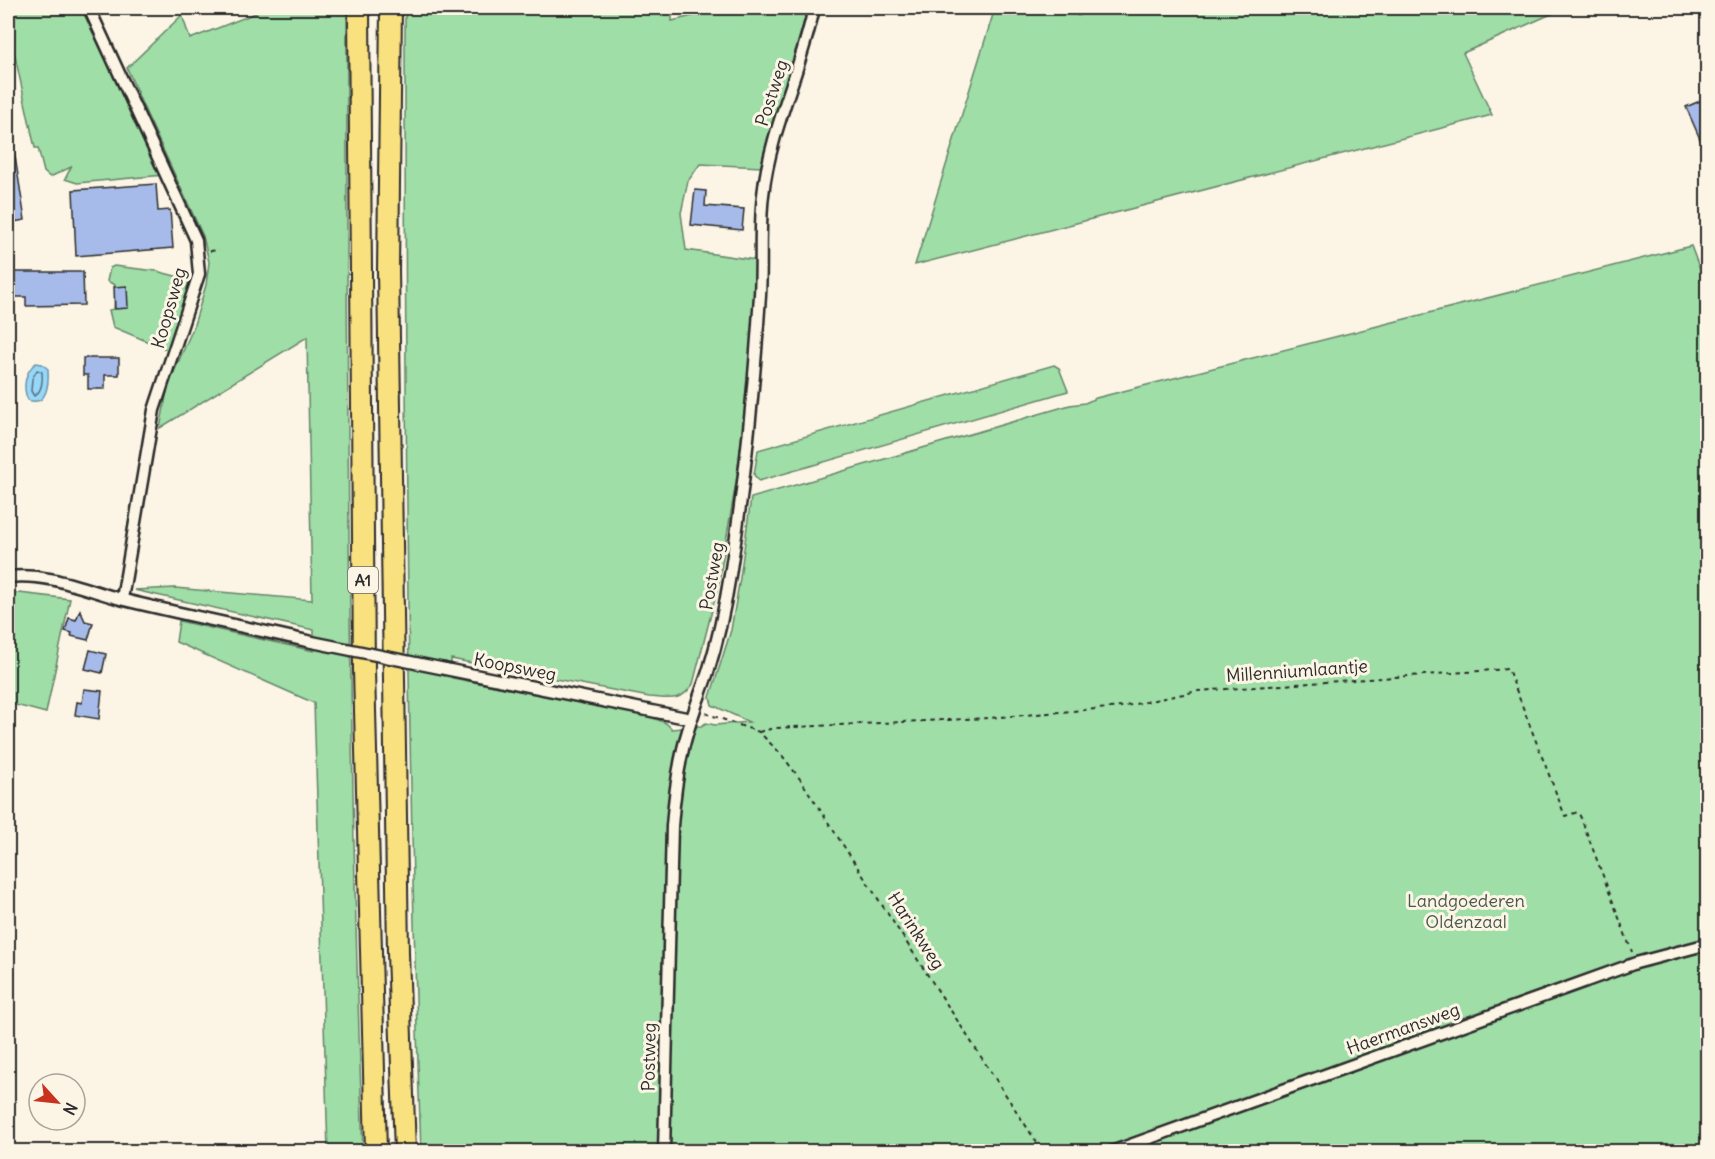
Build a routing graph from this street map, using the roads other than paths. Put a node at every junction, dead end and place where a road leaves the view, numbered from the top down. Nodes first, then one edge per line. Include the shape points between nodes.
1 (89, 8) edge
2 (359, 8) edge
3 (391, 8) edge
4 (814, 8) edge
5 (8, 577) edge
6 (122, 599) junction
7 (693, 715) junction
8 (1707, 944) edge
9 (376, 1152) edge
10 (405, 1152) edge
11 (664, 1152) edge
12 (1111, 1152) edge

1 - 6 street, Koopsweg via 196,240 198,254 199,274 154,410
2 - 9 highway, A1 via 363,670
3 - 10 highway, A1 via 388,270 398,952
4 - 7 street, Postweg via 768,166 763,197 756,366 742,492 720,629
5 - 6 street, Koopsweg via 59,581
6 - 7 street, Koopsweg, bridge via 312,642
7 - 11 street, Postweg via 678,777 672,826
8 - 12 street, Haermansweg via 1636,963

